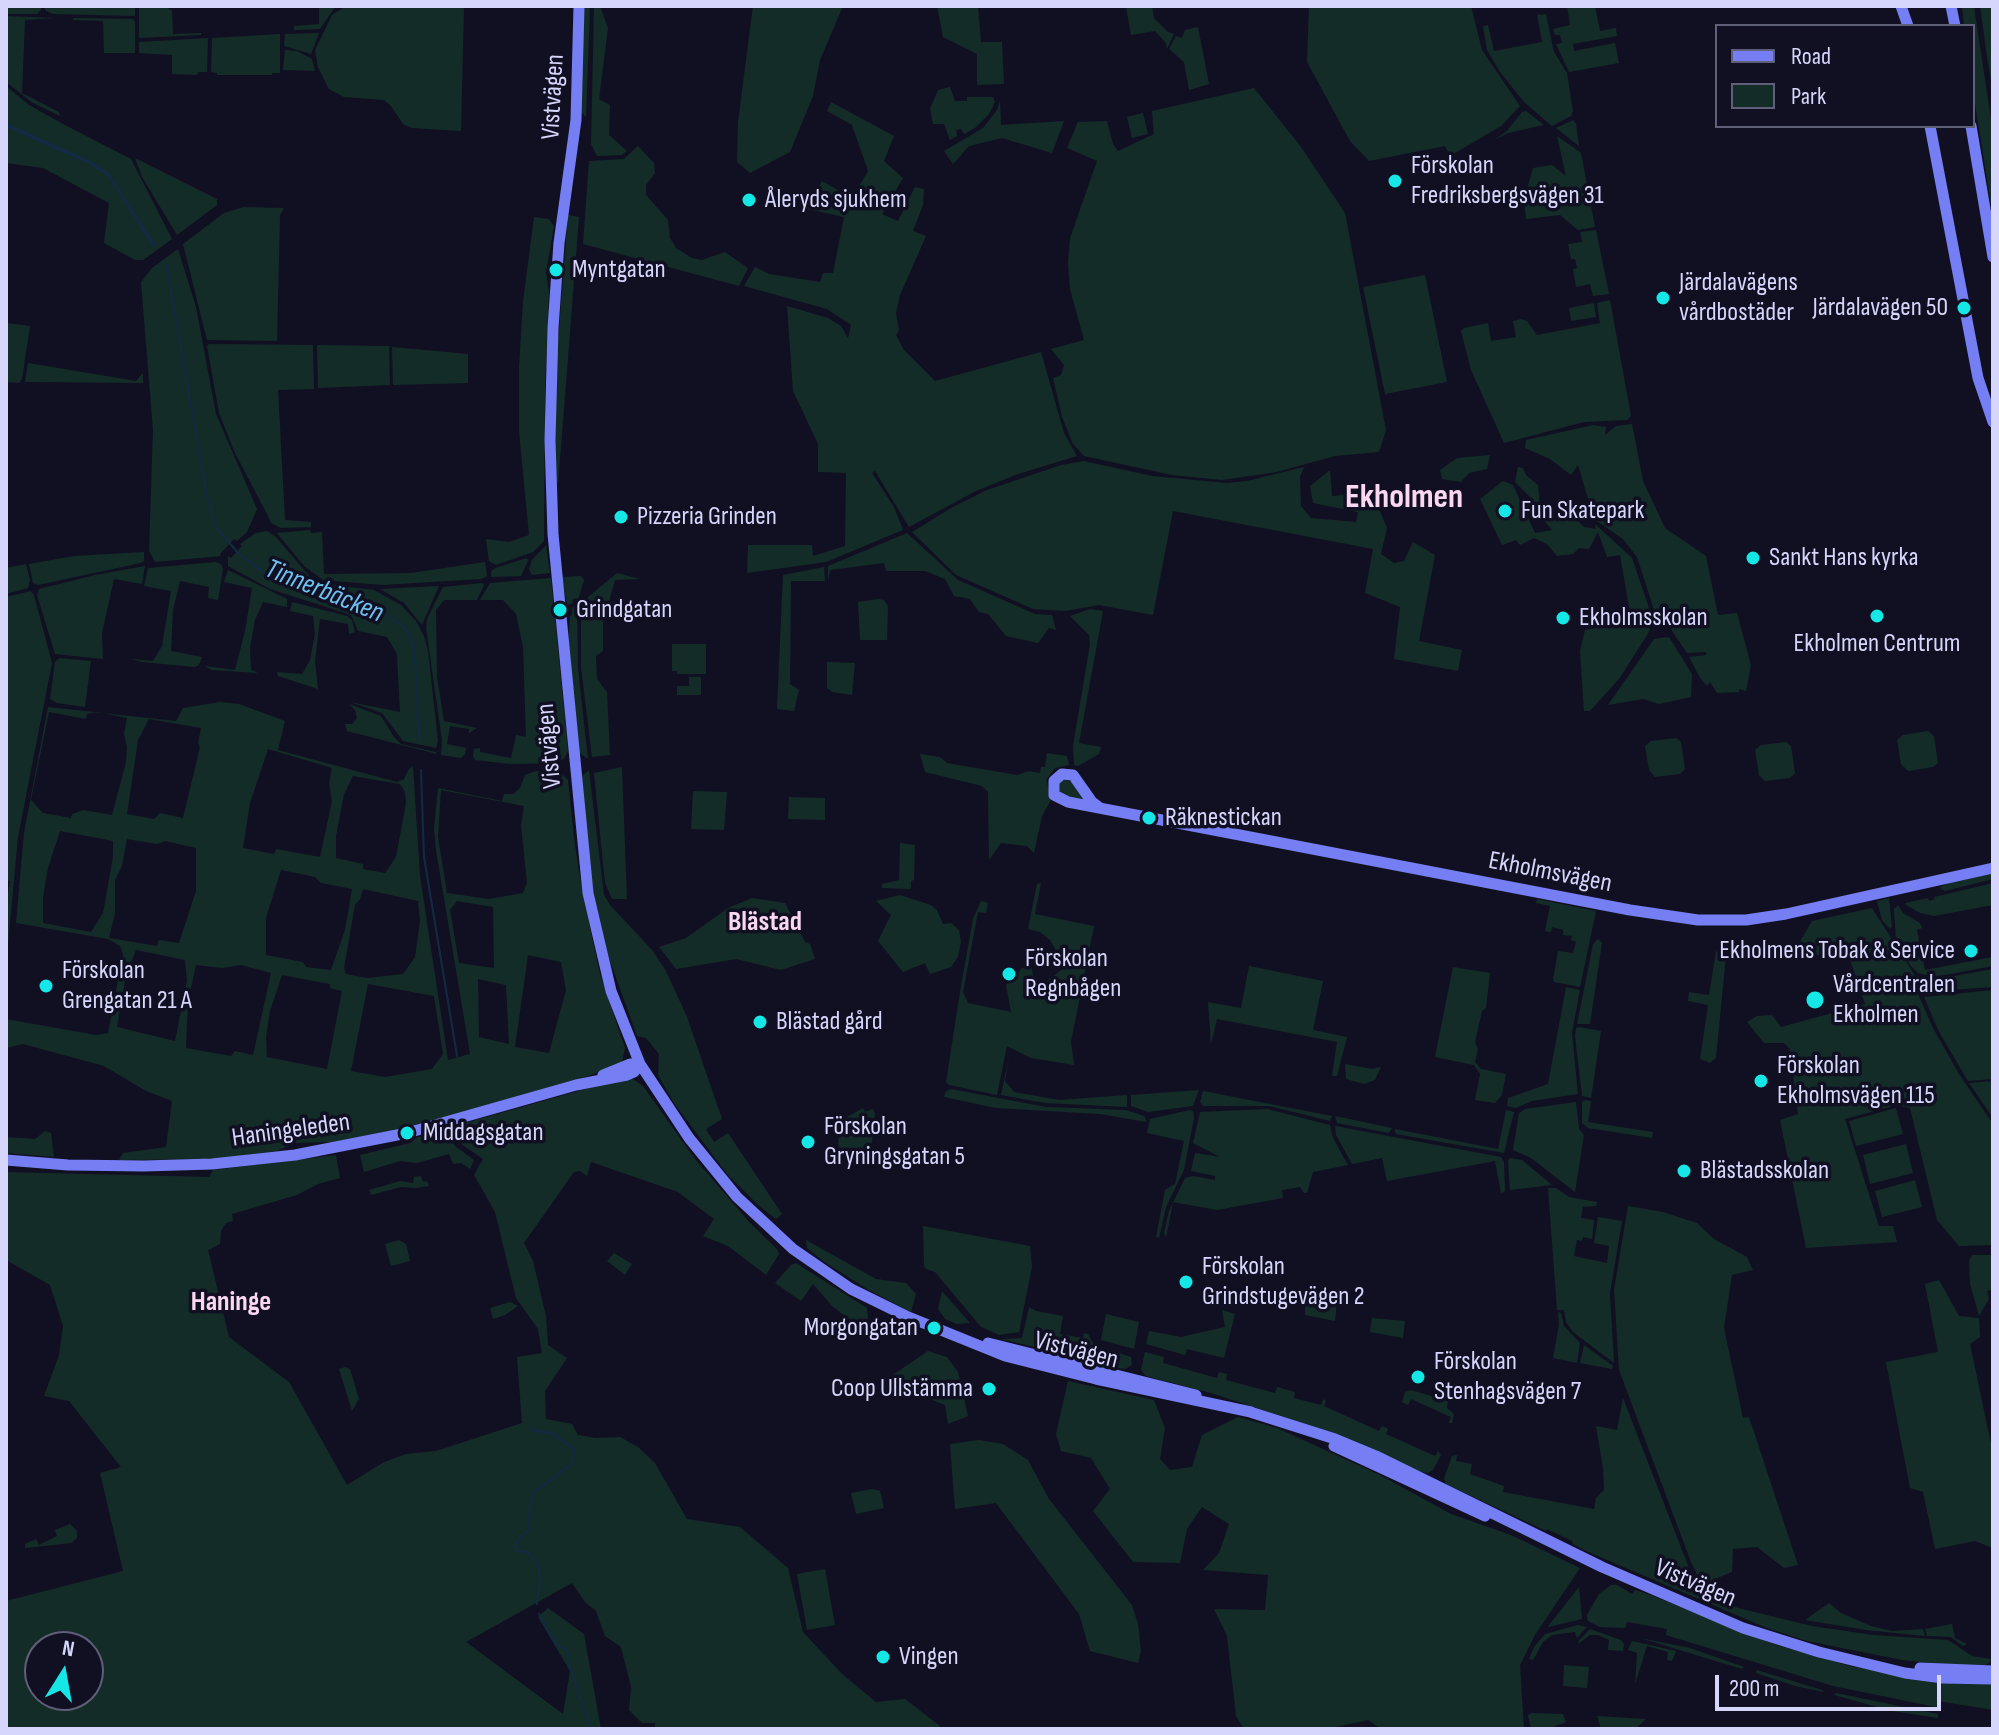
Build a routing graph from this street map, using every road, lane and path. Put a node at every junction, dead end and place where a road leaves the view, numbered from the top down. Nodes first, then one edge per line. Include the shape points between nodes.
1 (579, 6) edge
2 (1930, 128) edge
3 (1971, 128) edge
4 (1993, 257) edge
5 (1993, 422) edge
6 (1100, 808) dead end
7 (1993, 868) edge
8 (640, 1064) junction
9 (6, 1160) edge
10 (1844, 1658) junction
11 (1993, 1671) edge
12 (1993, 1679) edge

1 - 8 main road, Vistvägen via 576,120 553,328 550,440 557,586 588,893 611,991
2 - 5 main road via 1978,378
3 - 4 main road
6 - 7 main road, Ekholmsvägen via 1698,920 1786,914
8 - 9 main road, Haningeleden via 627,1075 407,1133 272,1158 144,1166
8 - 10 main road, Vistvägen via 709,1164 770,1229 842,1283 911,1318 941,1331 1134,1378 1299,1428 1429,1492 1743,1628
10 - 11 main road, Vistvägen
10 - 12 main road, Vistvägen via 1922,1675

